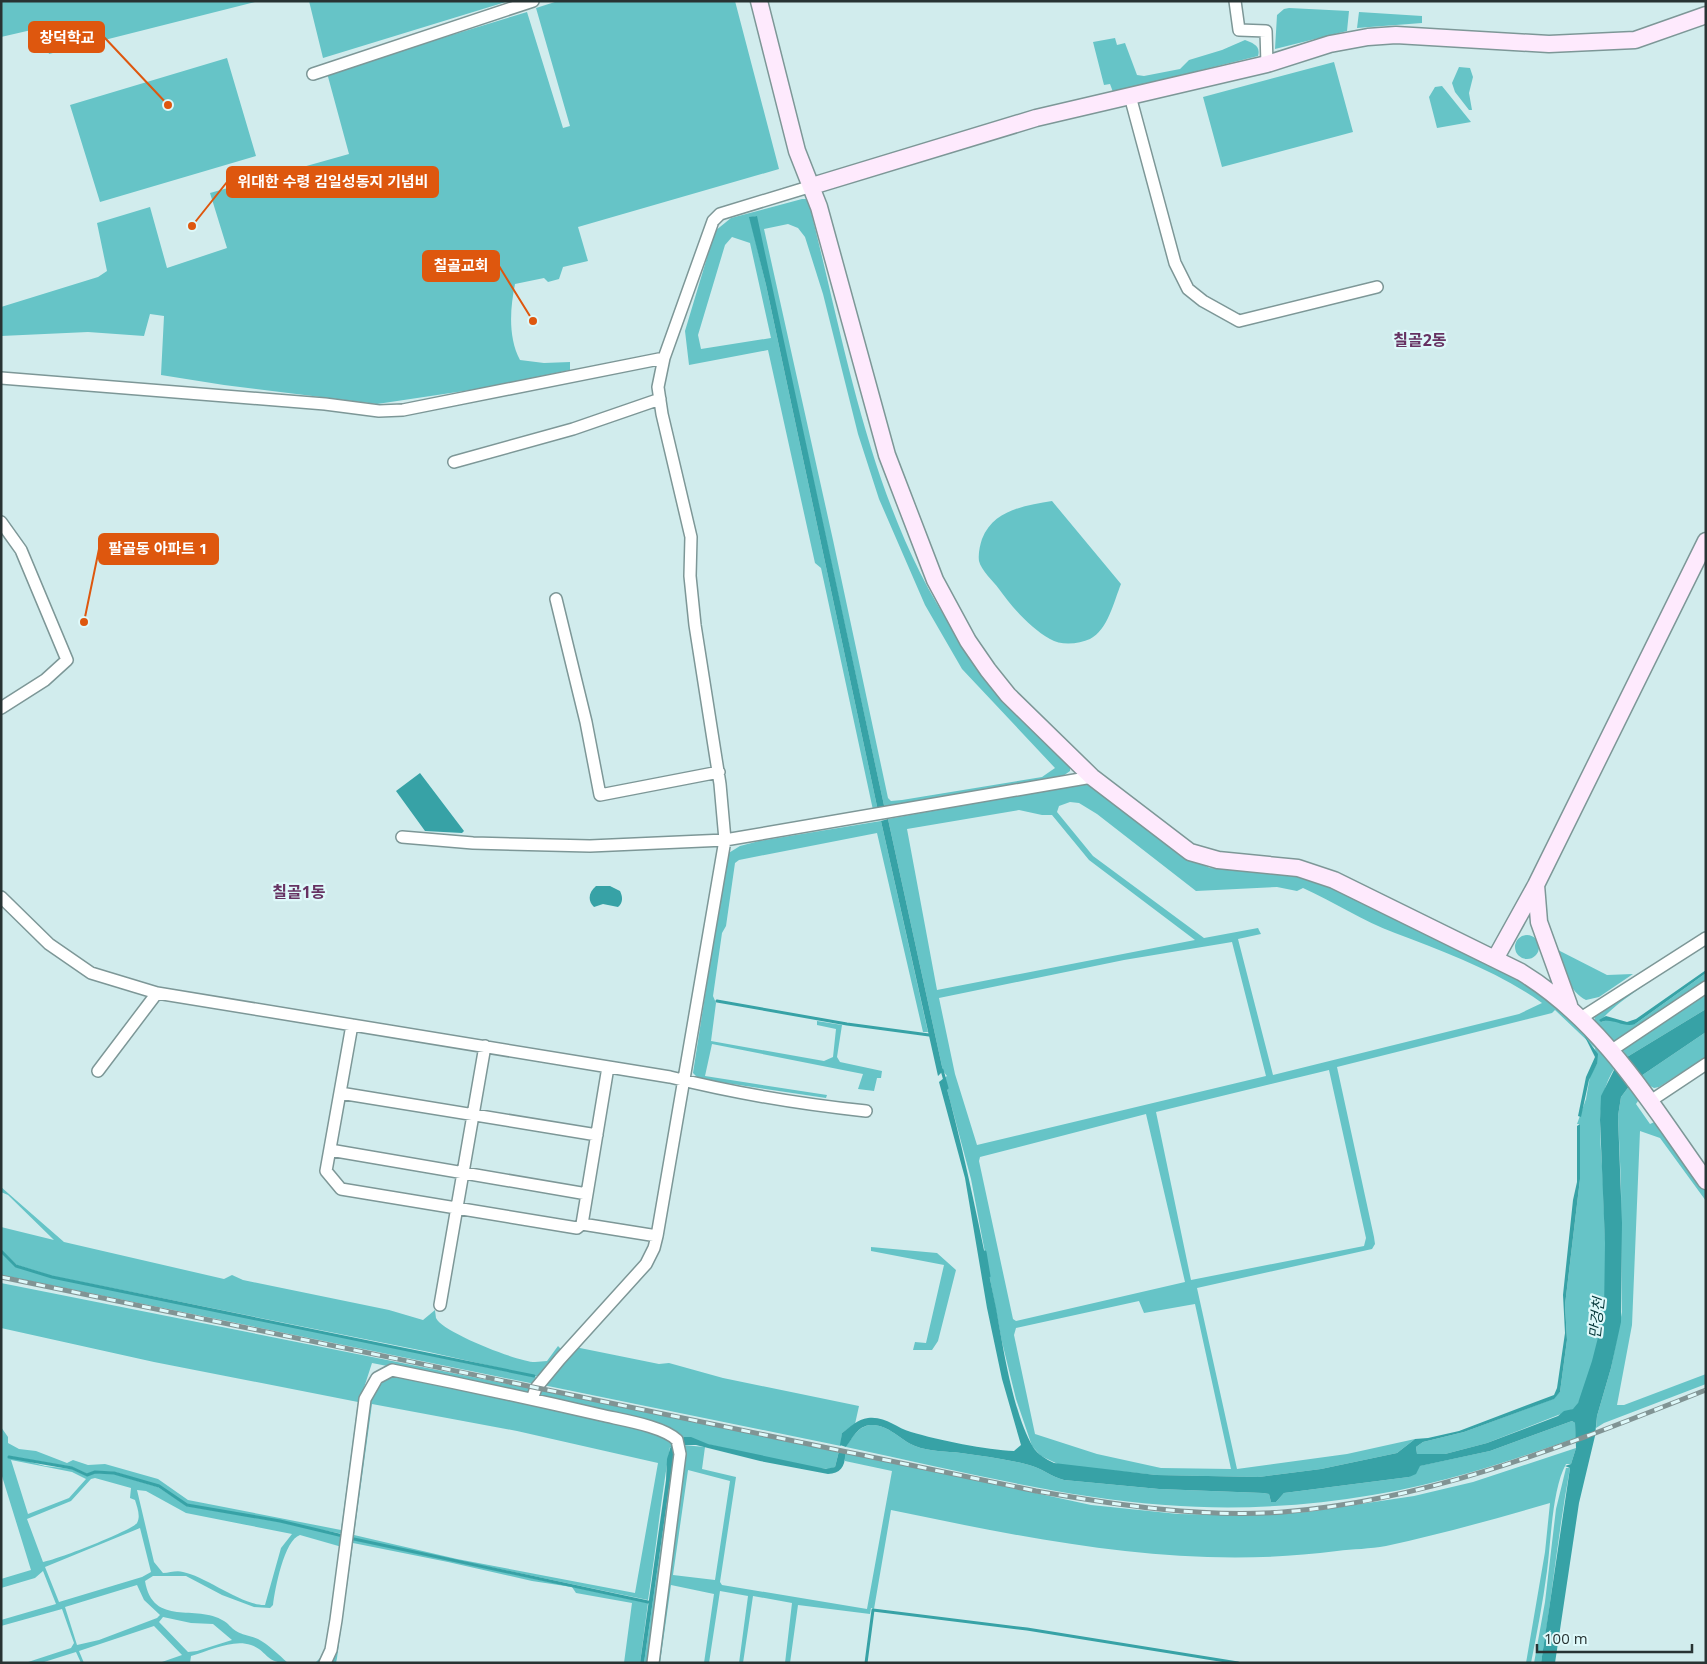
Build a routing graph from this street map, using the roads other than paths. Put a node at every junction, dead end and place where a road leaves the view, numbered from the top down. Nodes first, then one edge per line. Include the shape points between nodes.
1 (533, 1) edge
2 (760, 1) edge
3 (1235, 1) edge
4 (1706, 15) edge
5 (1266, 64) junction
6 (314, 74) dead end
7 (1130, 96) junction
8 (812, 186) junction
9 (1377, 287) dead end
10 (664, 358) junction
11 (1, 378) edge
12 (660, 399) junction
13 (454, 462) dead end
14 (1, 522) edge
15 (1706, 541) edge
16 (556, 599) dead end
17 (1, 708) edge
18 (718, 772) junction
19 (1092, 777) junction
20 (402, 837) dead end
21 (725, 840) junction
22 (1536, 886) junction
23 (1, 898) edge
24 (1706, 938) edge
25 (1495, 959) junction
26 (1706, 986) edge
27 (158, 993) junction
28 (1575, 1012) junction
29 (352, 1025) junction
30 (485, 1046) junction
31 (1613, 1052) junction
32 (1706, 1064) edge
33 (608, 1067) junction
34 (98, 1071) dead end
35 (684, 1080) junction
36 (340, 1093) junction
37 (1646, 1098) junction
38 (866, 1111) dead end
39 (473, 1114) junction
40 (597, 1135) junction
41 (330, 1150) junction
42 (463, 1172) junction
43 (1704, 1175) edge
44 (587, 1194) junction
45 (457, 1206) junction
46 (582, 1224) junction
47 (658, 1236) junction
48 (440, 1305) dead end
49 (532, 1399) junction
50 (325, 1663) edge
51 (653, 1663) edge

1 - 6 street
2 - 8 street via 797,151
3 - 5 street via 1239,30 1266,31
4 - 5 street via 1635,40 1549,44 1396,35 1330,44
5 - 7 street
7 - 8 street via 1036,118
7 - 9 street via 1175,263 1188,289 1203,301 1239,321
8 - 10 street via 720,214 713,221
8 - 19 street via 887,454 936,580 968,641 1008,695
10 - 11 street via 403,410 379,411
10 - 12 street via 658,387
12 - 13 street via 573,429
12 - 18 street via 691,537 690,576 695,625
14 - 17 street via 21,550 67,660 44,680
15 - 22 street
16 - 18 street via 600,795
18 - 21 street
19 - 21 street
19 - 25 street via 1190,852 1218,860 1298,868 1334,880
20 - 21 street via 473,843 590,846
21 - 35 street
22 - 25 street
22 - 28 street via 1539,922
23 - 27 street via 49,944 91,973
24 - 28 street
25 - 28 street via 1547,988
26 - 31 street
27 - 29 street
27 - 34 street
28 - 31 street
29 - 30 street
29 - 36 street
30 - 33 street
30 - 39 street
31 - 37 street
32 - 37 street
33 - 35 street
33 - 40 street
35 - 38 street via 805,1104
35 - 47 street
36 - 39 street
36 - 41 street
37 - 43 street
39 - 40 street
39 - 42 street
40 - 44 street
41 - 42 street
41 - 45 street via 326,1171 341,1189
42 - 44 street
42 - 45 street
44 - 46 street
45 - 46 street via 578,1228
45 - 48 street
46 - 47 street
47 - 49 street via 646,1264 560,1359 536,1388
49 - 50 street via 392,1370 377,1378 365,1399 336,1620 331,1650
49 - 51 street via 663,1431 677,1440 680,1454

